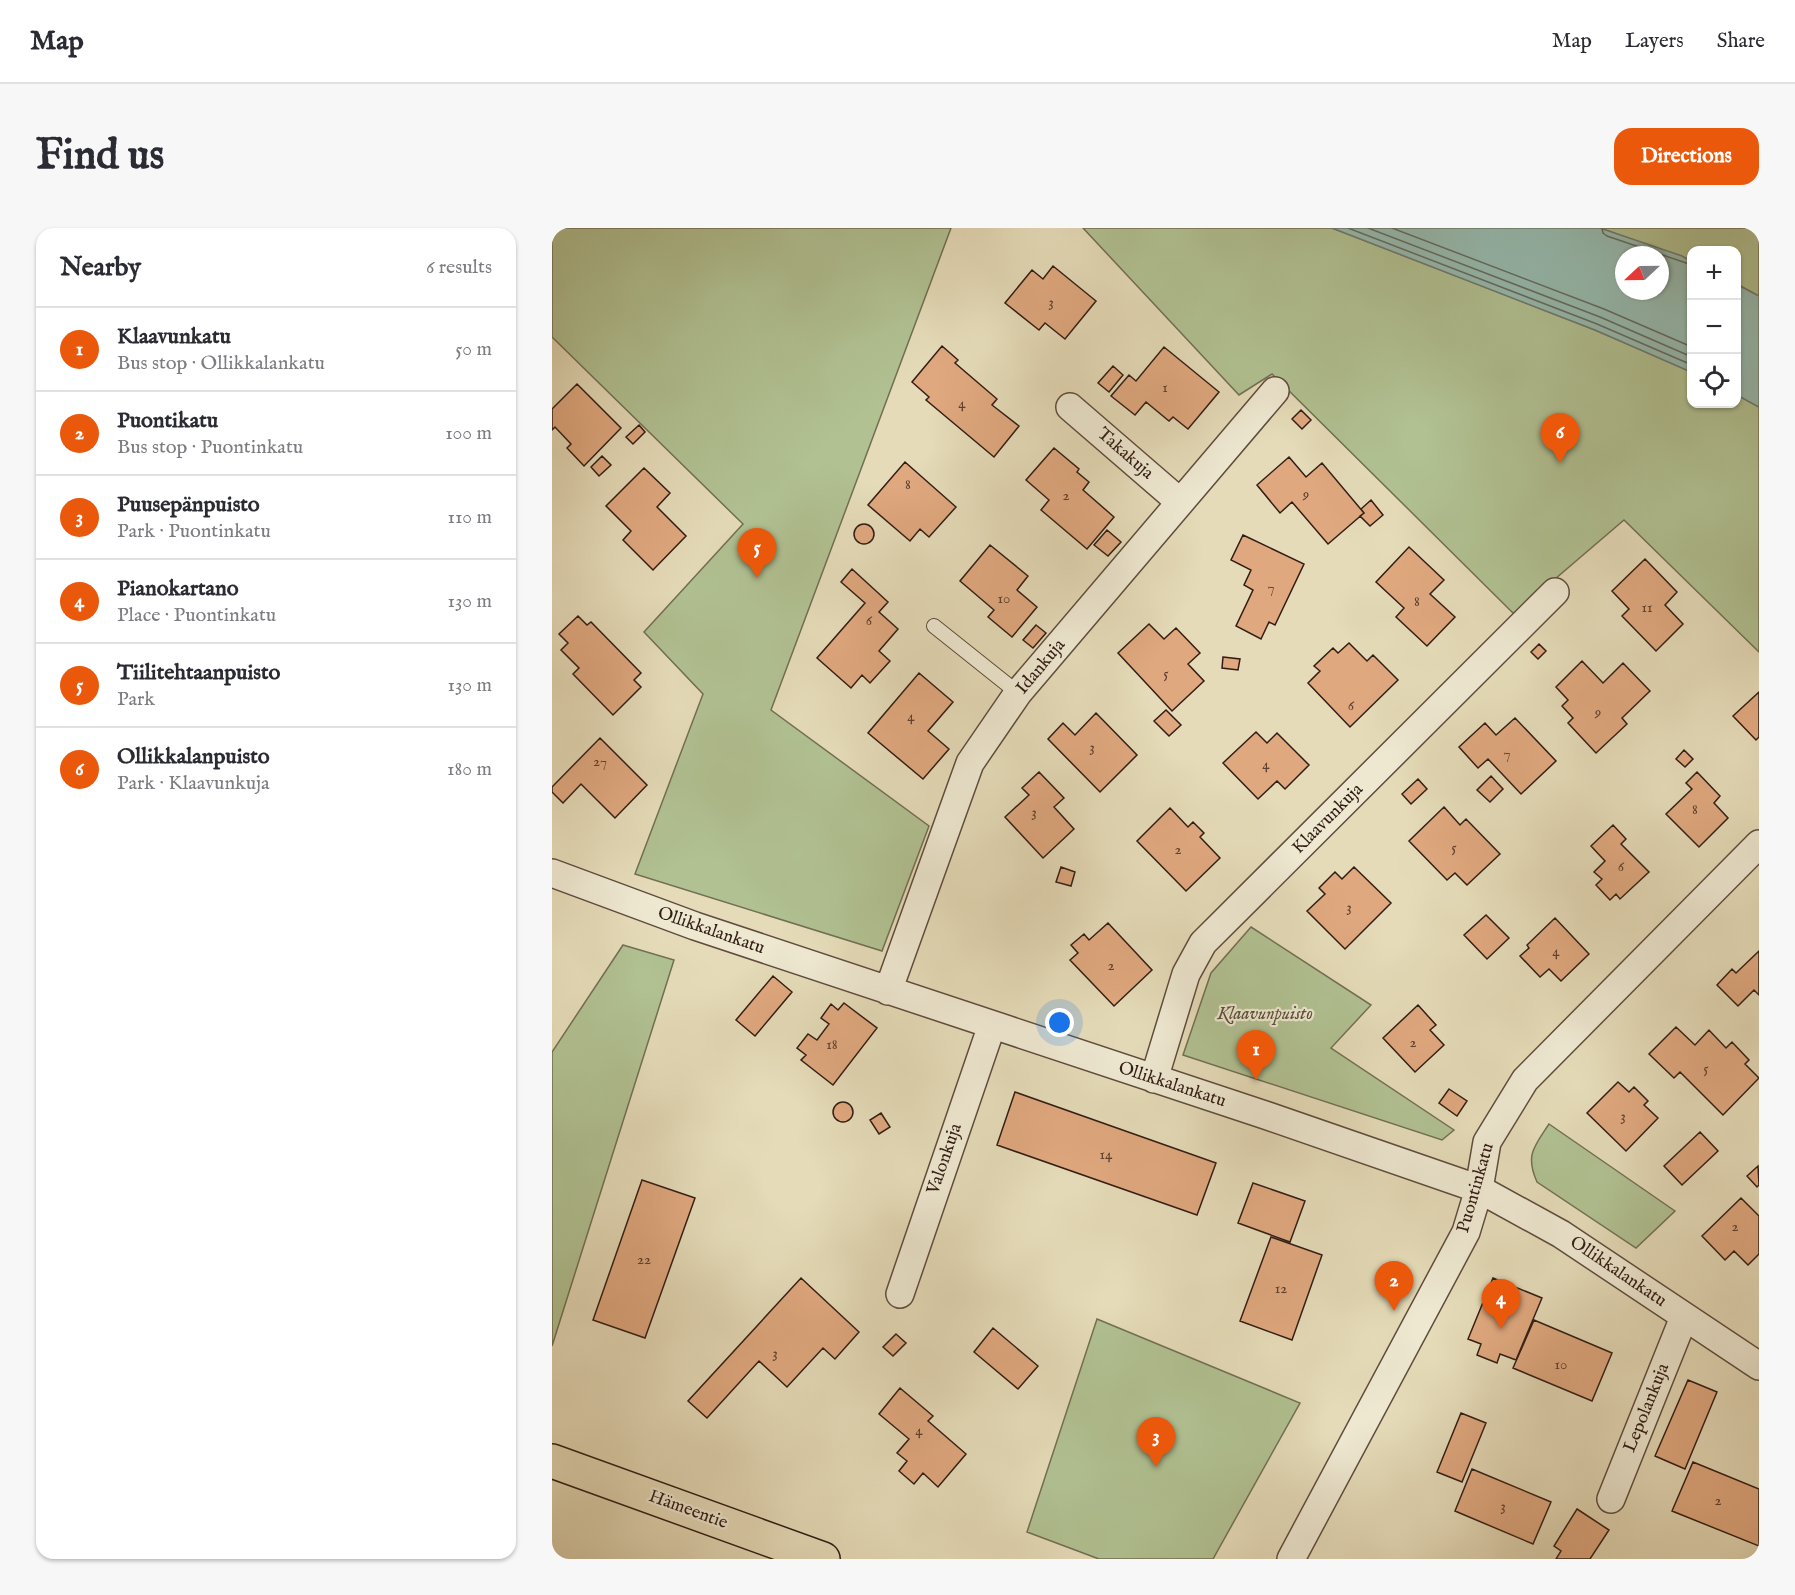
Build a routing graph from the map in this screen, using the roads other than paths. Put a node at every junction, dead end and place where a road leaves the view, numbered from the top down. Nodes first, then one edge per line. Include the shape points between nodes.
1 (1275, 391) dead end
2 (1070, 407) dead end
3 (1180, 502) junction
4 (1555, 592) dead end
5 (934, 626) dead end
6 (1018, 693) junction
7 (1759, 844) edge
8 (552, 873) edge
9 (888, 991) junction
10 (992, 1025) junction
11 (1154, 1079) junction
12 (1479, 1189) junction
13 (900, 1294) dead end
14 (1684, 1317) junction
15 (1759, 1366) edge
16 (552, 1461) edge
17 (1611, 1499) dead end
18 (823, 1559) edge
19 (1292, 1559) edge

1 - 3 street, Idankuja
2 - 3 street, Takakuja
3 - 6 street, Idankuja
4 - 11 street, Klaavunkuja via 1203,943 1186,974
5 - 6 lane
6 - 9 street, Idankuja via 970,763
7 - 12 street, Puontinkatu via 1525,1080 1487,1142
8 - 9 street, Ollikkalankatu via 651,911
9 - 10 street, Ollikkalankatu
10 - 11 street, Ollikkalankatu
10 - 13 street, Valonkuja
11 - 12 street, Ollikkalankatu
12 - 14 street, Ollikkalankatu via 1561,1234
12 - 19 street, Puontinkatu via 1463,1237
14 - 15 street, Ollikkalankatu
14 - 17 street, Lepolankuja
16 - 18 main road, Hämeentie

